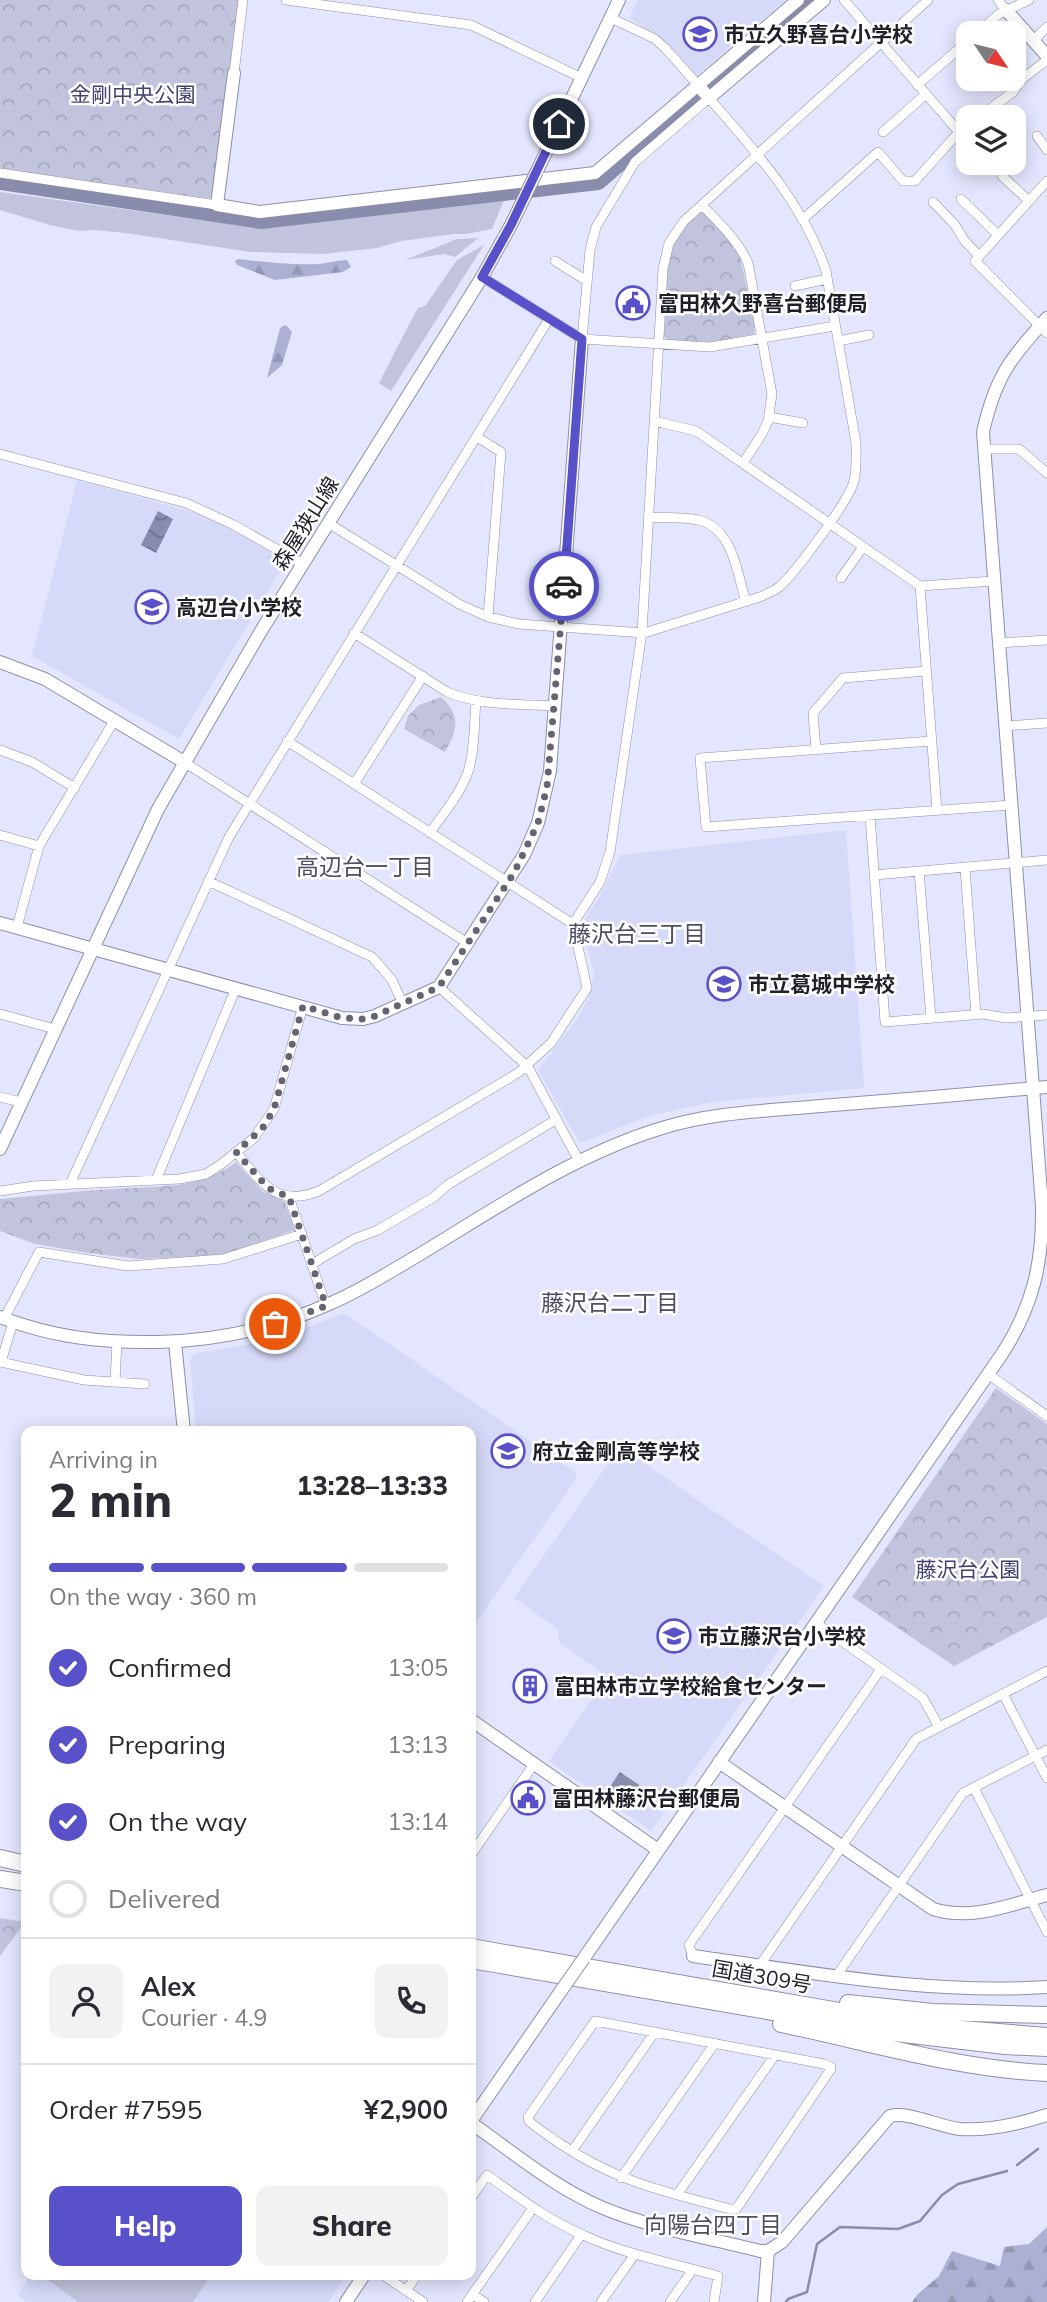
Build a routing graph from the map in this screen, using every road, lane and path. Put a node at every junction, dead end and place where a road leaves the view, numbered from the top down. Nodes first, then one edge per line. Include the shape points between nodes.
1 (243, 0) edge
2 (286, 0) edge
3 (619, 0) edge
4 (798, 0) edge
5 (824, 0) edge
6 (844, 0) edge
7 (928, 0) edge
8 (1029, 0) edge
9 (1002, 5) edge
10 (611, 18) junction
11 (988, 21) edge
12 (1047, 27) edge
13 (1033, 41) junction
14 (881, 43) junction
15 (956, 51) edge
16 (1047, 58) edge
17 (234, 74) joint
18 (582, 78) junction
19 (917, 85) junction
20 (704, 92) junction
21 (925, 95) junction
22 (995, 105) edge
23 (956, 130) edge
24 (883, 132) dead end
25 (956, 134) edge
26 (1037, 136) dead end
27 (1047, 150) edge
28 (758, 154) junction
29 (0, 173) edge
30 (1002, 176) dead end
31 (1047, 181) edge
32 (961, 200) dead end
33 (1029, 201) junction
34 (933, 202) dead end
35 (217, 205) junction
36 (702, 205) junction
37 (802, 220) junction
38 (998, 235) junction
39 (979, 256) junction
40 (555, 261) dead end
41 (482, 277) junction
42 (827, 279) junction
43 (587, 281) junction
44 (795, 286) dead end
45 (549, 319) junction
46 (835, 326) junction
47 (1044, 326) edge
48 (869, 335) dead end
49 (582, 339) junction
50 (762, 339) junction
51 (838, 341) junction
52 (659, 345) junction
53 (769, 417) junction
54 (654, 421) junction
55 (803, 424) dead end
56 (477, 436) junction
57 (984, 449) junction
58 (0, 454) edge
59 (743, 463) junction
60 (1047, 473) edge
61 (649, 517) junction
62 (328, 523) junction
63 (829, 523) junction
64 (863, 547) junction
65 (303, 564) junction
66 (396, 565) junction
67 (841, 578) dead end
68 (994, 581) junction
69 (920, 586) junction
70 (746, 602) junction
71 (488, 617) junction
72 (561, 627) junction
73 (354, 633) junction
74 (641, 633) junction
75 (1047, 640) edge
76 (999, 643) junction
77 (0, 662) edge
78 (926, 671) junction
79 (423, 676) junction
80 (476, 701) junction
81 (555, 706) junction
82 (114, 721) junction
83 (1047, 723) edge
84 (1005, 726) junction
85 (287, 741) junction
86 (932, 741) junction
87 (0, 750) edge
88 (816, 750) junction
89 (184, 762) junction
90 (354, 784) junction
91 (75, 788) junction
92 (249, 803) junction
93 (1011, 805) junction
94 (937, 810) junction
95 (870, 816) junction
96 (430, 833) junction
97 (0, 835) edge
98 (39, 846) junction
99 (1047, 860) edge
100 (1015, 864) junction
101 (965, 868) junction
102 (919, 871) junction
103 (874, 875) junction
104 (208, 881) junction
105 (508, 883) junction
106 (0, 923) edge
107 (573, 924) junction
108 (17, 928) junction
109 (469, 944) junction
110 (92, 948) junction
111 (167, 969) junction
112 (439, 987) junction
113 (236, 988) junction
114 (403, 1004) junction
115 (303, 1006) junction
116 (0, 1014) edge
117 (976, 1015) junction
118 (1047, 1015) edge
119 (1027, 1017) junction
120 (931, 1018) junction
121 (55, 1029) junction
122 (527, 1066) junction
123 (1047, 1087) edge
124 (1032, 1089) junction
125 (0, 1097) edge
126 (22, 1102) junction
127 (556, 1119) junction
128 (0, 1149) edge
129 (236, 1152) junction
130 (579, 1161) junction
131 (156, 1180) junction
132 (70, 1184) junction
133 (0, 1191) edge
134 (289, 1197) junction
135 (1045, 1224) edge
136 (302, 1234) junction
137 (312, 1264) junction
138 (326, 1306) junction
139 (5, 1319) edge
140 (117, 1342) junction
141 (176, 1342) junction
142 (1, 1362) edge
143 (988, 1374) junction
144 (115, 1382) junction
145 (145, 1384) dead end
146 (1047, 1416) edge
147 (183, 1426) edge
148 (816, 1623) junction
149 (881, 1669) junction
150 (1047, 1671) edge
151 (1003, 1694) junction
152 (476, 1723) edge
153 (939, 1727) junction
154 (1047, 1750) edge
155 (1035, 1756) junction
156 (719, 1762) junction
157 (534, 1764) junction
158 (1047, 1778) edge
159 (974, 1788) junction
160 (785, 1808) junction
161 (842, 1847) junction
162 (476, 1848) edge
163 (659, 1850) junction
164 (0, 1857) edge
165 (21, 1863) edge
166 (0, 1866) edge
167 (21, 1870) edge
168 (0, 1879) edge
169 (21, 1883) edge
170 (898, 1886) junction
171 (0, 1889) edge
172 (21, 1891) edge
173 (1047, 1895) edge
174 (1032, 1899) junction
175 (1047, 1931) edge
176 (476, 1948) edge
177 (693, 1956) joint
178 (476, 1961) edge
179 (760, 1965) junction
180 (837, 1975) junction
181 (1047, 1987) edge
182 (727, 1992) junction
183 (709, 2001) junction
184 (1047, 2015) edge
185 (655, 2032) junction
186 (1047, 2036) edge
187 (715, 2043) junction
188 (1047, 2048) edge
189 (775, 2055) junction
190 (1047, 2073) edge
191 (476, 2115) edge
192 (1047, 2115) edge
193 (476, 2125) edge
194 (572, 2151) junction
195 (621, 2178) junction
196 (476, 2191) edge
197 (677, 2195) junction
198 (533, 2207) junction
199 (581, 2235) junction
200 (768, 2251) junction
201 (635, 2254) junction
202 (693, 2269) junction
203 (360, 2280) edge
204 (390, 2280) edge
205 (414, 2280) edge
206 (406, 2291) junction
207 (469, 2298) edge
208 (345, 2302) edge
209 (423, 2302) edge
210 (484, 2302) edge
211 (535, 2302) edge
212 (601, 2302) edge
213 (670, 2302) edge
214 (714, 2302) edge
215 (764, 2302) edge

1 - 17 street
2 - 18 street via 471,25
3 - 10 street, 森屋狭山線
4 - 20 street
5 - 20 street
6 - 14 street
7 - 14 street
8 - 9 street
9 - 11 street
9 - 13 street
10 - 18 street, 森屋狭山線
10 - 20 street via 655,39
12 - 13 street
13 - 16 street
14 - 19 street
14 - 28 street
15 - 19 street
16 - 22 street
17 - 35 street
18 - 41 street, 森屋狭山線, bridge
19 - 21 street
20 - 28 street
20 - 35 street via 595,173 260,212
20 - 43 street via 635,162 596,227
21 - 23 street
21 - 24 street
25 - 37 street via 915,181 904,181 878,152
26 - 27 street
28 - 36 street
28 - 37 street
29 - 35 street
30 - 33 street
31 - 33 street
32 - 38 street
33 - 38 street
34 - 39 street
36 - 50 street via 743,253
36 - 52 street via 669,243
37 - 42 street via 820,253
38 - 39 street
39 - 47 street via 975,261
40 - 43 street
41 - 45 street
41 - 62 street, 森屋狭山線
42 - 44 street
42 - 46 street
43 - 49 street
45 - 49 street
45 - 56 street
46 - 50 street
46 - 51 street
47 - 57 street via 1016,352 997,383
48 - 51 street
49 - 52 street
49 - 72 street
50 - 52 street via 710,347
50 - 53 street via 772,394
51 - 63 street via 857,463 854,483
52 - 54 street
53 - 55 street
53 - 59 street
54 - 59 street via 696,431
54 - 61 street
56 - 66 street
56 - 71 street via 501,452
57 - 60 street via 1019,449
57 - 68 street
58 - 65 street via 186,503
59 - 63 street
61 - 70 street via 698,520 721,533
61 - 74 street
62 - 65 street, 森屋狭山線
62 - 66 street
63 - 64 street
63 - 70 street via 793,573 776,589
64 - 67 street
64 - 69 street
65 - 89 street, 森屋狭山線
66 - 71 street
66 - 73 street
68 - 69 street
68 - 76 street
69 - 78 street
70 - 74 street
71 - 72 street
72 - 74 street
72 - 81 street
73 - 79 street
73 - 85 street
74 - 107 street via 610,852 600,883
75 - 76 street
76 - 84 street
77 - 82 street via 46,679
78 - 86 street
78 - 88 street via 843,678 813,713
79 - 80 street via 447,692
79 - 90 street
80 - 81 street
80 - 96 street via 468,770
81 - 105 street via 544,805
82 - 89 street
82 - 91 street
83 - 84 street
84 - 93 street
85 - 90 street
85 - 92 street
86 - 88 street
86 - 94 street
87 - 91 street via 32,762
88 - 95 street via 700,758 706,827
89 - 92 street
89 - 110 street, 森屋狭山線 via 147,828
90 - 96 street
91 - 98 street
92 - 104 street
92 - 109 street
93 - 94 street
93 - 100 street
94 - 95 street
95 - 103 street
96 - 105 street
97 - 98 street
98 - 108 street
99 - 100 street
100 - 101 street
100 - 119 street
101 - 102 street
101 - 117 street
102 - 103 street
102 - 120 street
103 - 120 street via 885,1022
104 - 111 street
104 - 114 street via 372,957 392,980
105 - 107 street
105 - 109 street
106 - 108 street
107 - 122 street via 587,988 551,1043
108 - 110 street
109 - 112 street
110 - 111 street
110 - 121 street, 森屋狭山線
111 - 113 street
111 - 132 street
112 - 114 street
112 - 122 street
113 - 115 street
113 - 131 street
114 - 115 street via 363,1019
115 - 129 street via 274,1109 262,1129
116 - 121 street
117 - 119 street
117 - 120 street
118 - 119 street
119 - 124 street
121 - 126 street, 森屋狭山線
122 - 127 street
122 - 134 street via 319,1191
123 - 124 street
124 - 130 street via 729,1114 636,1136
124 - 135 street
125 - 126 street
126 - 128 street, 森屋狭山線
127 - 130 street
127 - 137 street via 433,1198
129 - 131 street via 206,1174
129 - 134 street via 268,1188
130 - 138 street
131 - 132 street
132 - 133 street
134 - 136 street
135 - 143 street via 1029,1304
136 - 137 street
136 - 139 street via 223,1259 128,1266 39,1252
137 - 138 street
138 - 141 street via 255,1330
139 - 140 street via 47,1333
139 - 142 street
140 - 141 street
140 - 144 street
141 - 147 street
142 - 144 street
143 - 146 street
143 - 148 street
144 - 145 street
148 - 149 street
148 - 156 street
149 - 153 street via 923,1698
149 - 160 street
150 - 151 street
151 - 153 street
151 - 155 street
152 - 157 street
153 - 161 street via 916,1739
154 - 155 street
155 - 158 street
155 - 159 street
156 - 160 street
156 - 163 street
157 - 162 street
157 - 163 street
159 - 170 street via 963,1793
159 - 174 street
160 - 161 street
160 - 177 street via 689,1945
161 - 170 street
161 - 179 street
163 - 191 street, bridge
164 - 165 highway
166 - 167 highway
168 - 169 highway
170 - 174 street via 949,1914 969,1914
170 - 180 street
171 - 172 highway
173 - 174 street
174 - 175 street
176 - 182 highway, 国道309号
177 - 179 street
178 - 183 highway, 国道309号
179 - 180 street
180 - 181 street via 952,1989
182 - 184 highway via 933,2012
182 - 186 highway, 国道309号 via 949,2028
183 - 188 highway, 国道309号 via 921,2037
183 - 190 highway via 725,2012 937,2059
185 - 187 street
185 - 194 street
185 - 194 street via 598,2021 592,2024 528,2117
187 - 189 street
187 - 195 street
189 - 197 street
189 - 197 street via 831,2069 736,2209
192 - 200 street via 974,2129 890,2116 782,2242
193 - 200 street via 567,2189 603,2208
194 - 195 street
195 - 197 street
196 - 198 street via 487,2175
198 - 199 street
198 - 207 street
199 - 201 street
199 - 211 street
200 - 215 street
201 - 202 street
201 - 212 street
202 - 213 street
202 - 214 street via 718,2276
203 - 208 street
204 - 206 street
205 - 206 street
206 - 209 street
207 - 210 street

